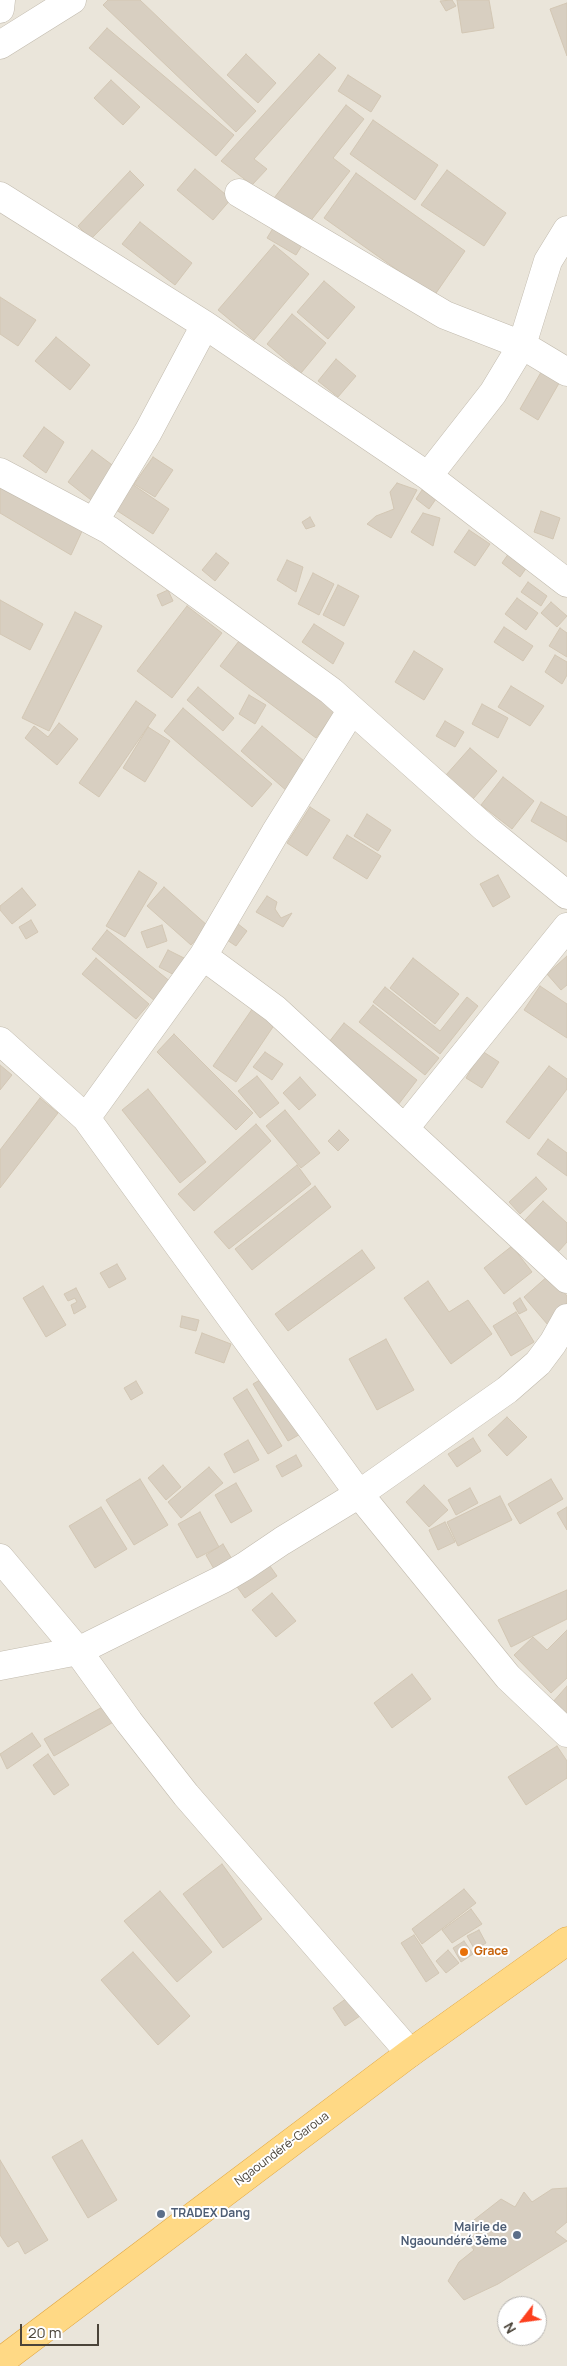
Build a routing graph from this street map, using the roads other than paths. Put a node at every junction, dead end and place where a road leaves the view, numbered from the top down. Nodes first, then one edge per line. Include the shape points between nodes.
1 (1, 0) edge
2 (72, 0) edge
3 (0, 9) edge
4 (0, 45) edge
5 (239, 193) dead end
6 (0, 196) edge
7 (567, 230) edge
8 (205, 325) junction
9 (522, 346) junction
10 (567, 372) edge
11 (0, 472) edge
12 (428, 476) junction
13 (94, 522) junction
14 (567, 583) edge
15 (351, 711) junction
16 (567, 895) edge
17 (567, 927) edge
18 (204, 956) junction
19 (0, 1041) edge
20 (86, 1118) junction
21 (405, 1128) junction
22 (567, 1279) edge
23 (567, 1318) edge
24 (359, 1494) junction
25 (0, 1558) edge
26 (78, 1651) junction
27 (0, 1666) edge
28 (567, 1733) edge
29 (567, 1941) edge
30 (410, 2053) junction
31 (0, 2362) edge

1 - 3 street
2 - 4 street
5 - 9 street via 445,314
6 - 8 street
7 - 9 street via 548,262
8 - 12 street
8 - 13 street via 148,432
9 - 10 street
9 - 12 street via 493,393
11 - 13 street
12 - 14 street
13 - 15 street via 110,530 331,691
15 - 16 street
15 - 18 street
17 - 21 street
18 - 20 street
18 - 21 street via 276,1009
19 - 20 street
20 - 24 street
21 - 22 street
23 - 24 street via 538,1363 507,1390
24 - 26 street via 223,1579
24 - 28 street via 508,1677
25 - 26 street
26 - 27 street
26 - 30 street via 186,1795
29 - 30 highway, Ngaoundéré-Garoua
30 - 31 highway, Ngaoundéré-Garoua

